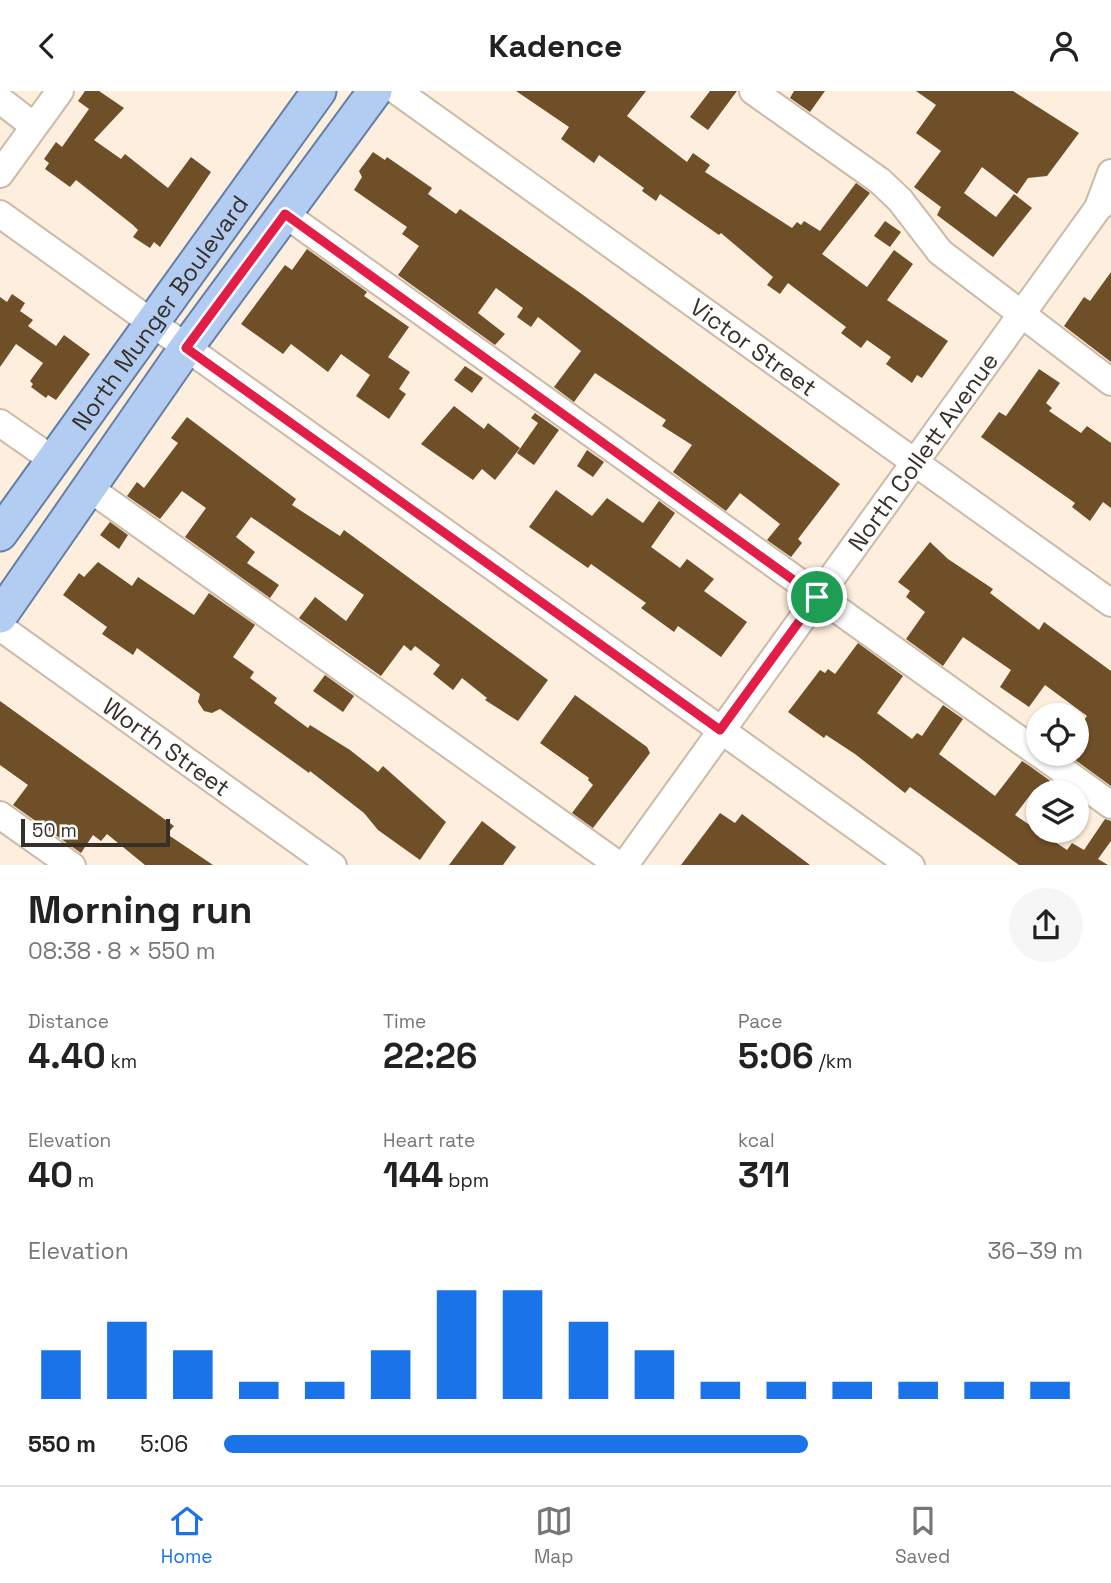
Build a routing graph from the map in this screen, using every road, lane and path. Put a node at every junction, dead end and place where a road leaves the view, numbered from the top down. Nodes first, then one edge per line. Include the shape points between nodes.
1 (60, 91) edge
2 (319, 91) edge
3 (375, 91) edge
4 (397, 91) edge
5 (753, 91) edge
6 (0, 100) edge
7 (34, 126) junction
8 (0, 173) edge
9 (1111, 173) edge
10 (1104, 203) edge
11 (0, 214) edge
12 (285, 214) junction
13 (1021, 314) junction
14 (151, 322) junction
15 (186, 348) junction
16 (1111, 382) edge
17 (0, 423) edge
18 (53, 460) junction
19 (915, 463) junction
20 (89, 488) junction
21 (0, 534) edge
22 (817, 597) junction
23 (1111, 603) edge
24 (0, 616) edge
25 (0, 627) edge
26 (720, 730) junction
27 (1026, 745) edge
28 (1056, 766) edge
29 (1111, 805) edge
30 (0, 815) edge
31 (71, 865) edge
32 (332, 865) edge
33 (621, 865) edge
34 (623, 865) edge
35 (910, 865) edge

1 - 7 street
2 - 14 main road, North Munger Boulevard
3 - 12 main road, North Munger Boulevard
4 - 19 street, Victor Street
5 - 13 street via 880,181 940,252
6 - 7 street
7 - 8 street
9 - 10 street, North Collett Avenue
10 - 13 street, North Collett Avenue
11 - 14 street
12 - 15 main road, North Munger Boulevard
12 - 22 street
13 - 16 street
13 - 19 street, North Collett Avenue
14 - 15 street
14 - 18 main road, North Munger Boulevard
15 - 20 main road, North Munger Boulevard
15 - 26 street
17 - 18 street
18 - 21 main road, North Munger Boulevard
19 - 22 street, North Collett Avenue
19 - 23 street, Victor Street
20 - 24 main road, North Munger Boulevard
20 - 33 street
22 - 26 street, North Collett Avenue
22 - 27 street
25 - 32 street, Worth Street
26 - 34 street, North Collett Avenue
26 - 35 street
28 - 29 street
30 - 31 street

